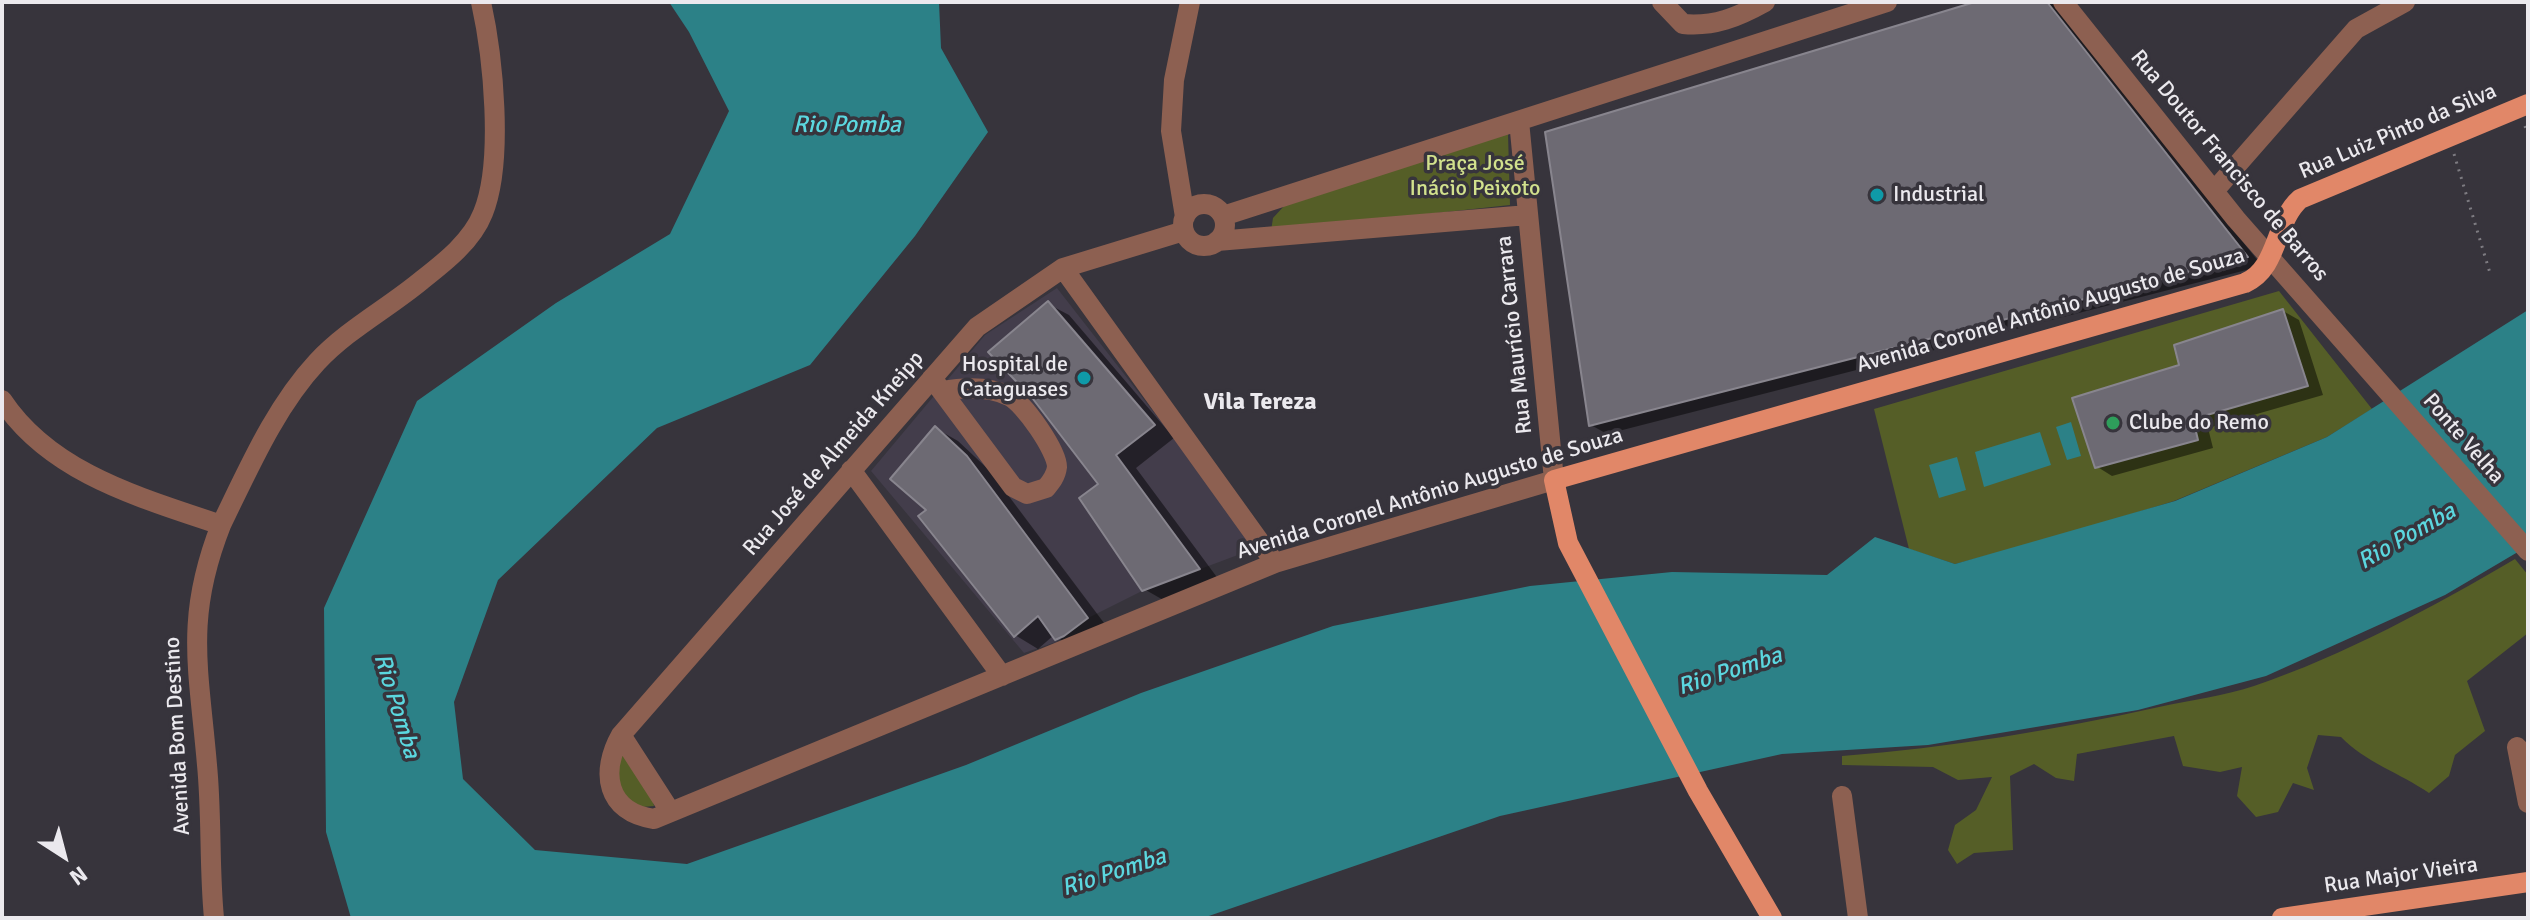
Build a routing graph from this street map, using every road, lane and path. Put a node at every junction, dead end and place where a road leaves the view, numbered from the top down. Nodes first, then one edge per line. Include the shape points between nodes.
1 (481, 2) edge
2 (1190, 2) edge
3 (1765, 2) edge
4 (1887, 2) edge
5 (2063, 2) edge
6 (2405, 2) edge
7 (1666, 7) edge
8 (2528, 104) edge
9 (1519, 121) junction
10 (2449, 135) junction
11 (1179, 176) junction
12 (2215, 190) junction
13 (1216, 210) junction
14 (1528, 215) junction
15 (1185, 224) junction
16 (1217, 241) junction
17 (2271, 254) junction
18 (1063, 268) junction
19 (2490, 273) dead end
20 (2361, 358) joint
21 (937, 385) junction
22 (2, 400) edge
23 (851, 470) junction
24 (1554, 480) junction
25 (221, 525) junction
26 (2528, 551) edge
27 (1275, 563) junction
28 (1002, 676) junction
29 (621, 735) junction
30 (2517, 747) dead end
31 (1842, 796) dead end
32 (617, 800) joint
33 (2528, 803) edge
34 (670, 811) junction
35 (2528, 882) edge
36 (2403, 908) edge
37 (214, 918) edge
38 (1772, 918) edge
39 (1858, 918) edge
40 (2282, 918) edge

1 - 25 street, Avenida Bom Destino via 491,45 494,169 483,214 462,246 341,338 295,388
2 - 11 street via 1174,80 1171,131
3 - 7 street via 1702,26 1683,24
4 - 9 street
5 - 12 street, Rua Doutor Francisco de Barros
6 - 12 street via 2356,29
8 - 10 main road, Rua Luiz Pinto da Silva
9 - 13 street
9 - 14 street, Rua Maurício Carrara
10 - 17 main road, Rua Luiz Pinto da Silva via 2300,199 2286,215
10 - 19 path
11 - 13 street
11 - 15 street
12 - 17 street, Rua Doutor Francisco de Barros
13 - 15 street via 1194,207
13 - 16 street via 1225,229
14 - 16 street
14 - 24 street, Rua Maurício Carrara
15 - 16 street via 1198,244
15 - 18 street, Rua José de Almeida Kneipp
17 - 20 street, Rua Doutor Francisco de Barros
17 - 24 main road, Avenida Coronel Antônio Augusto de Souza via 2262,273 2245,283
18 - 21 street, Rua José de Almeida Kneipp via 977,327
18 - 27 street
20 - 26 street, Ponte Velha
21 - 21 street via 1020,493 1036,494 1053,480 1055,457 1014,398
21 - 23 street, Rua José de Almeida Kneipp
22 - 25 street via 30,435 79,469 112,487
23 - 28 street
23 - 29 street, Rua José de Almeida Kneipp
24 - 27 street, Avenida Coronel Antônio Augusto de Souza
24 - 38 main road, Rua Maurício Carrara via 1568,543 1698,791
25 - 37 street, Avenida Bom Destino via 199,592 195,631
27 - 28 street, Avenida Coronel Antônio Augusto de Souza
28 - 34 street, Avenida Coronel Antônio Augusto de Souza
29 - 32 street, Rua José de Almeida Kneipp via 607,768
29 - 34 street
30 - 33 street
31 - 39 street
32 - 34 street, Avenida Coronel Antônio Augusto de Souza via 643,817 654,819
35 - 36 main road, Rua Major Vieira
36 - 40 main road, Rua Major Vieira

